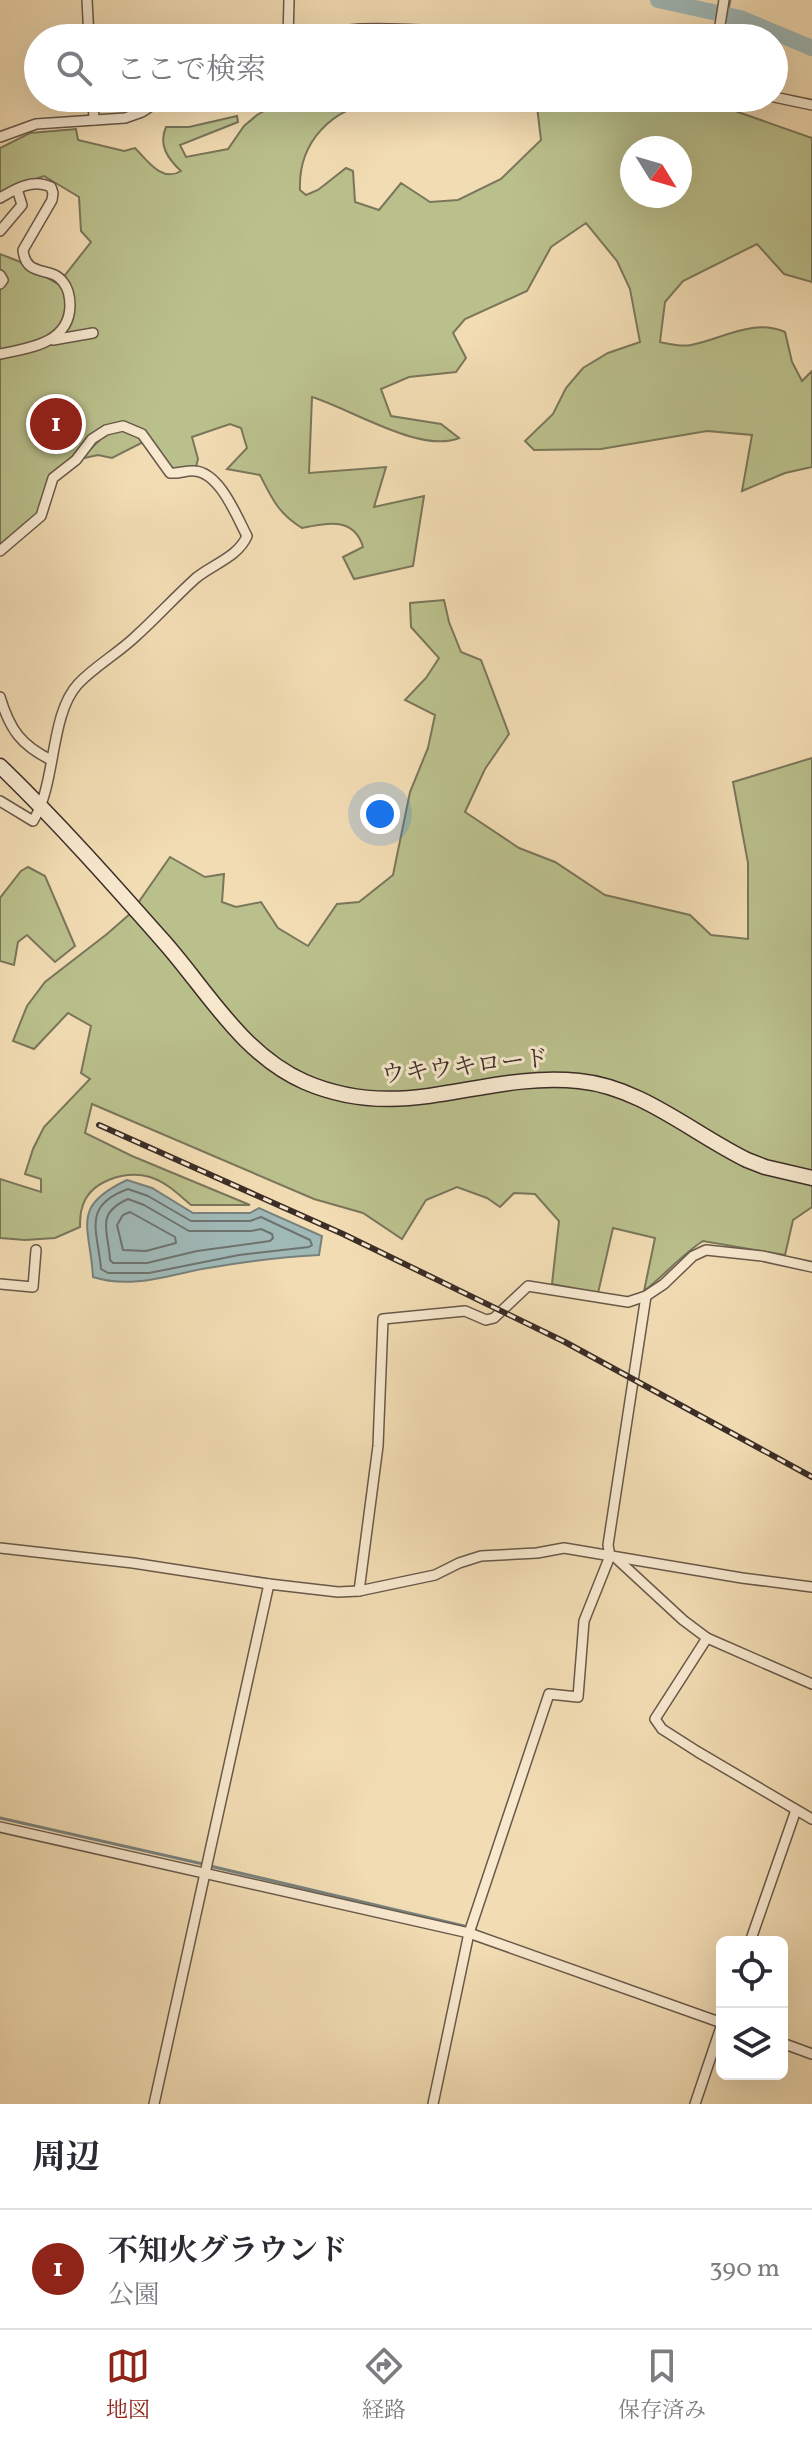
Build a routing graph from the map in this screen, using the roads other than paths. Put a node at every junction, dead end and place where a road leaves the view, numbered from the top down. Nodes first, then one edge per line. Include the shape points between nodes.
1 (87, 0) edge
2 (289, 0) edge
3 (88, 24) edge
4 (288, 24) edge
5 (788, 100) edge
6 (812, 105) edge
7 (94, 112) edge
8 (139, 112) edge
9 (94, 120) junction
10 (0, 137) edge
11 (17, 189) junction
12 (0, 198) edge
13 (0, 231) edge
14 (0, 275) edge
15 (0, 284) edge
16 (93, 333) dead end
17 (50, 340) junction
18 (0, 354) edge
19 (0, 551) edge
20 (0, 697) edge
21 (51, 760) junction
22 (0, 766) edge
23 (0, 801) edge
24 (41, 808) junction
25 (812, 1178) edge
26 (36, 1250) dead end
27 (812, 1267) edge
28 (0, 1284) edge
29 (646, 1296) junction
30 (0, 1549) edge
31 (614, 1557) junction
32 (269, 1584) junction
33 (812, 1587) edge
34 (359, 1591) junction
35 (707, 1638) junction
36 (812, 1684) edge
37 (796, 1810) junction
38 (812, 1819) edge
39 (0, 1827) edge
40 (204, 1872) junction
41 (469, 1933) junction
42 (752, 1936) edge
43 (716, 2022) edge
44 (716, 2042) edge
45 (788, 2045) edge
46 (812, 2054) edge
47 (154, 2104) edge
48 (433, 2104) edge
49 (695, 2104) edge

1 - 3 street
2 - 4 street
5 - 6 street
7 - 9 street
8 - 9 street
9 - 10 street via 36,124
11 - 12 street
11 - 13 street via 22,205
11 - 17 street via 43,183 53,193 23,250 29,266 62,280 70,295 67,323
14 - 15 street
16 - 17 street
17 - 18 street
19 - 21 street via 41,516 53,478 88,443 123,426 142,434 170,473 198,471 210,477 247,536 237,551 197,578 135,638 79,682 67,700
20 - 21 street via 16,735
21 - 24 street
22 - 24 street, ウキウキロード
23 - 24 street via 33,821
24 - 25 street, ウキウキロード via 166,944 246,1041 297,1078 335,1093 375,1100 537,1081 601,1085 638,1099 747,1160
26 - 28 street via 33,1287
27 - 29 street via 706,1250
29 - 31 street via 608,1545
29 - 34 street via 608,1301 528,1286 486,1320 465,1311 383,1319 378,1446
30 - 32 street
31 - 33 street
31 - 34 street via 564,1548 481,1556 435,1575
31 - 35 street
31 - 41 street via 584,1621 578,1697 549,1694
32 - 34 street
32 - 40 street
35 - 36 street
35 - 37 street via 655,1719 681,1742
37 - 38 street
37 - 42 street
39 - 40 street
40 - 41 street
40 - 47 street
41 - 43 street
41 - 48 street
44 - 49 street
45 - 46 street

